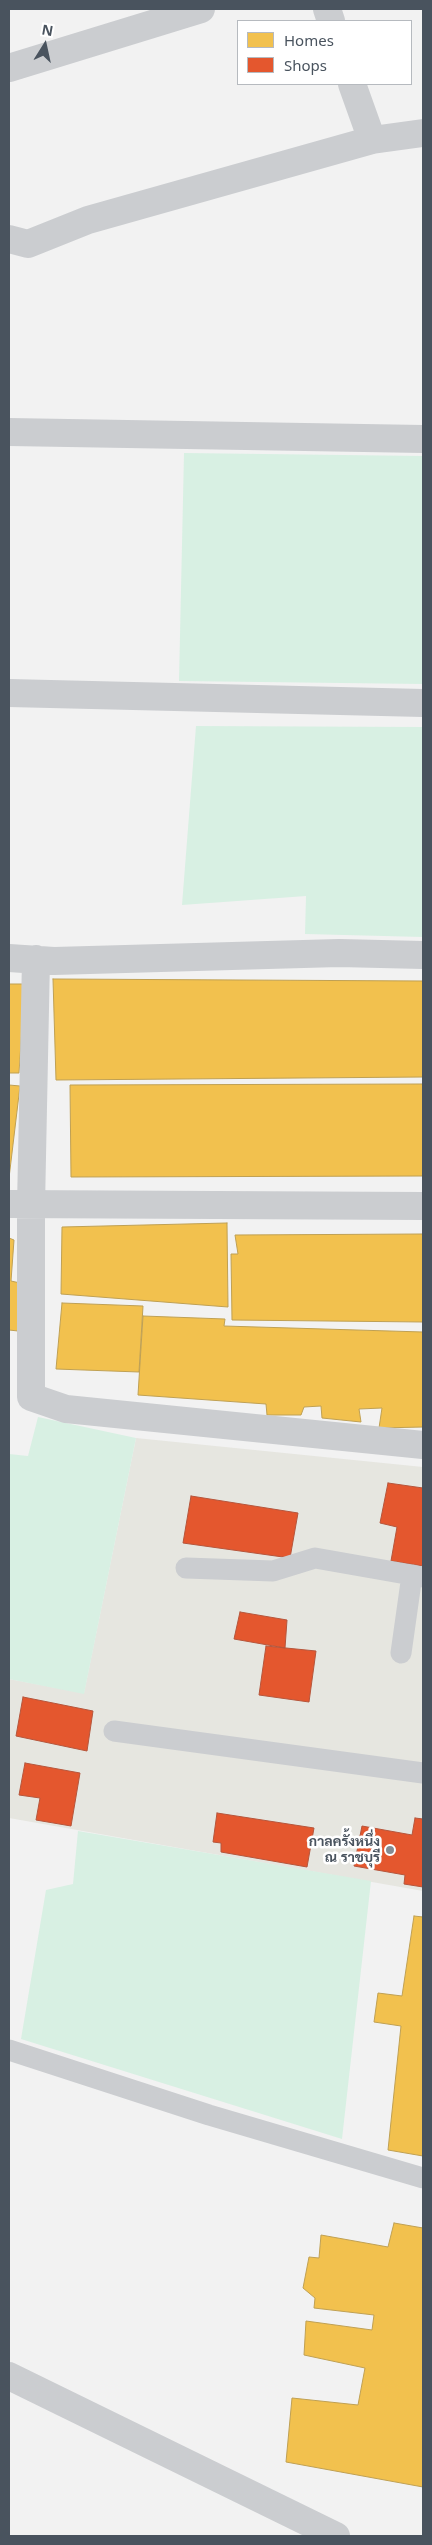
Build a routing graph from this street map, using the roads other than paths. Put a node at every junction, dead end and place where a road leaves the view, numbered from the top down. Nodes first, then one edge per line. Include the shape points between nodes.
1 (201, 9) edge
2 (9, 68) edge
3 (352, 85) edge
4 (423, 133) edge
5 (372, 140) junction
6 (9, 239) edge
7 (9, 432) edge
8 (423, 439) edge
9 (9, 693) edge
10 (423, 703) edge
11 (423, 955) edge
12 (9, 958) edge
13 (36, 959) junction
14 (20, 1205) edge
15 (423, 1206) edge
16 (423, 1445) edge
17 (186, 1568) dead end
18 (418, 1576) edge
19 (401, 1653) dead end
20 (114, 1731) dead end
21 (423, 1773) edge
22 (9, 2050) edge
23 (423, 2178) edge
24 (9, 2376) edge
25 (336, 2536) edge

1 - 2 street
3 - 5 street
4 - 5 street
5 - 6 street via 88,220 28,244
7 - 8 street
9 - 10 street
11 - 13 street via 339,953
12 - 13 street
13 - 14 street
14 - 15 street
14 - 16 street via 31,1397 66,1409
17 - 18 lane via 273,1571 315,1558
18 - 19 lane
20 - 21 lane
22 - 23 lane via 210,2115
24 - 25 street

